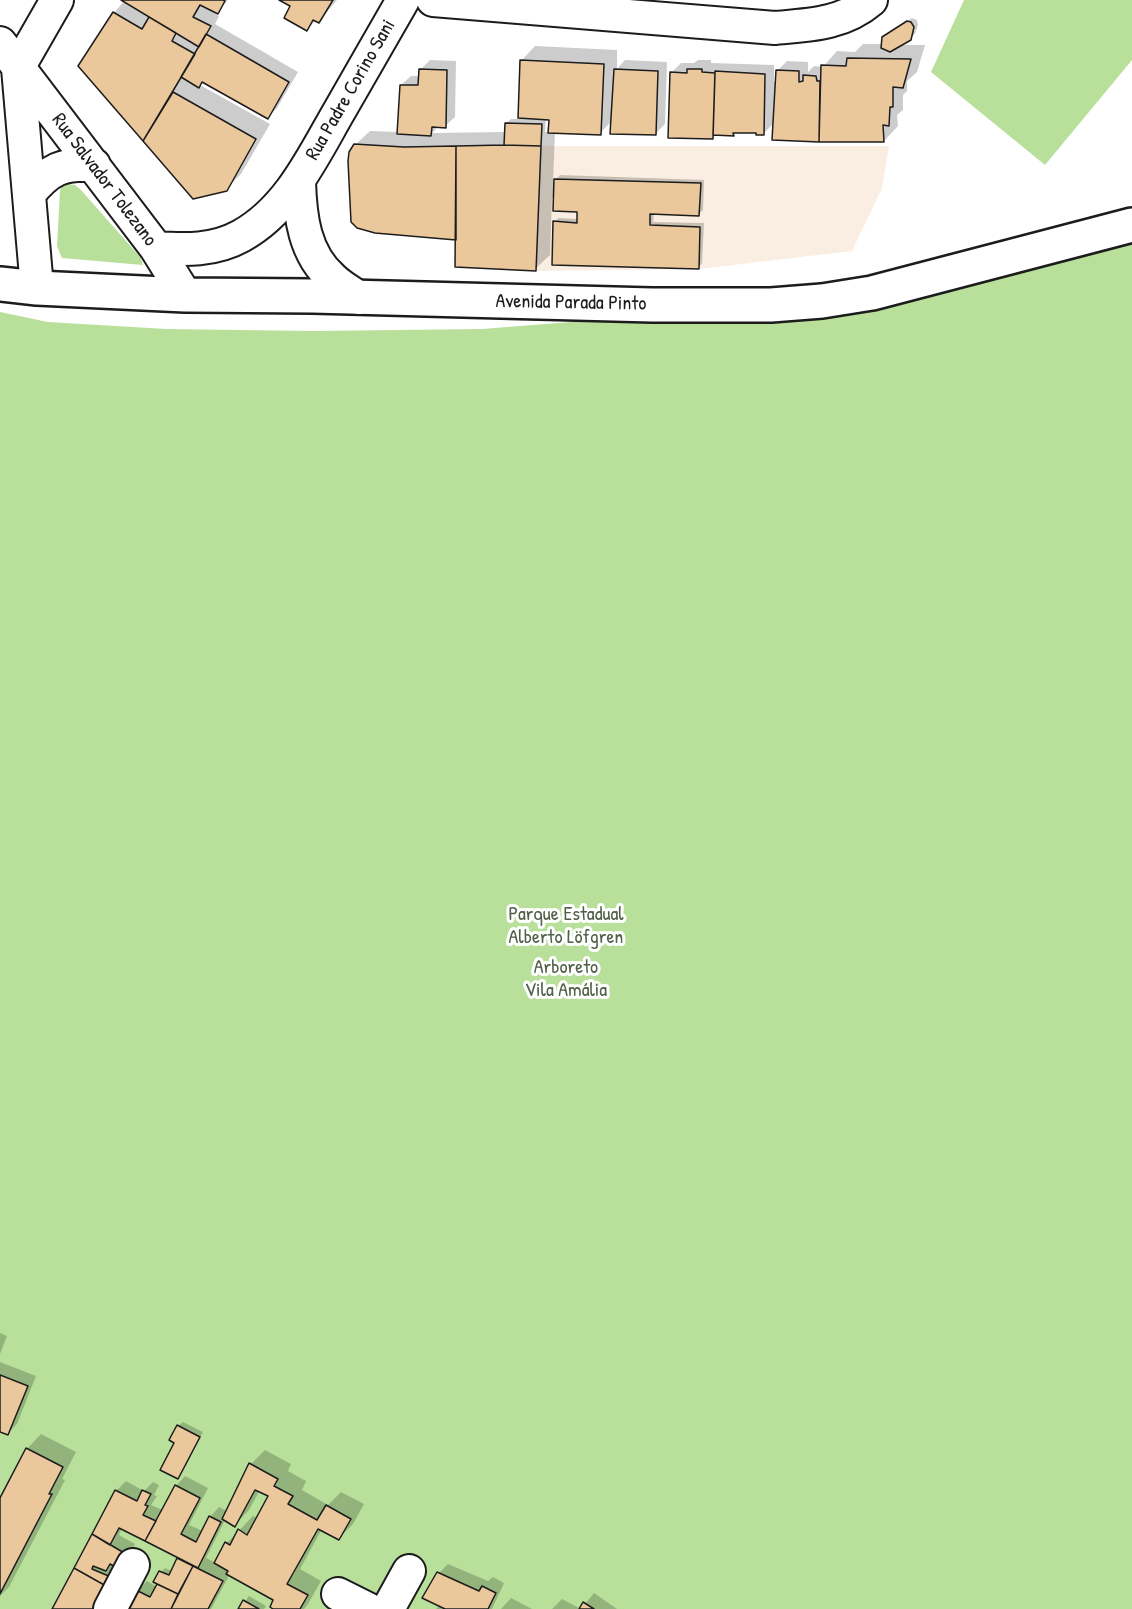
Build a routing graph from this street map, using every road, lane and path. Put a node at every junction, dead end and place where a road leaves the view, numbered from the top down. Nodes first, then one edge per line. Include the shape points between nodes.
1 (57, 0) edge
2 (403, 0) edge
3 (433, 0) edge
4 (871, 0) edge
5 (9, 55) edge
6 (94, 165) junction
7 (299, 181) junction
8 (29, 194) junction
9 (1132, 225) edge
10 (156, 248) junction
11 (0, 285) edge
12 (37, 288) junction
13 (185, 295) junction
14 (359, 298) junction
15 (133, 1565) dead end
16 (409, 1571) dead end
17 (338, 1594) dead end
18 (110, 1609) edge
19 (368, 1609) edge
20 (388, 1609) edge

1 - 5 street
2 - 7 street, Rua Padre Corino Sani
3 - 4 street via 775,28 825,24 858,11
5 - 6 street, Rua Salvador Tolezano
5 - 8 street, Rua Salvador Tolezano
6 - 8 street via 57,168
6 - 10 street, Rua Salvador Tolezano
7 - 10 street, Rua Padre Corino Sani via 258,225 239,237 188,250
7 - 14 street, Rua Padre Corino Sani via 306,237 317,262
8 - 12 street, Rua Salvador Tolezano
9 - 14 main road, Avenida Parada Pinto via 872,293 822,301 720,306
10 - 13 street, Rua Salvador Tolezano
11 - 12 main road, Avenida Parada Pinto
12 - 13 main road, Avenida Parada Pinto
13 - 14 main road, Avenida Parada Pinto
15 - 18 street
16 - 20 street
17 - 19 street

